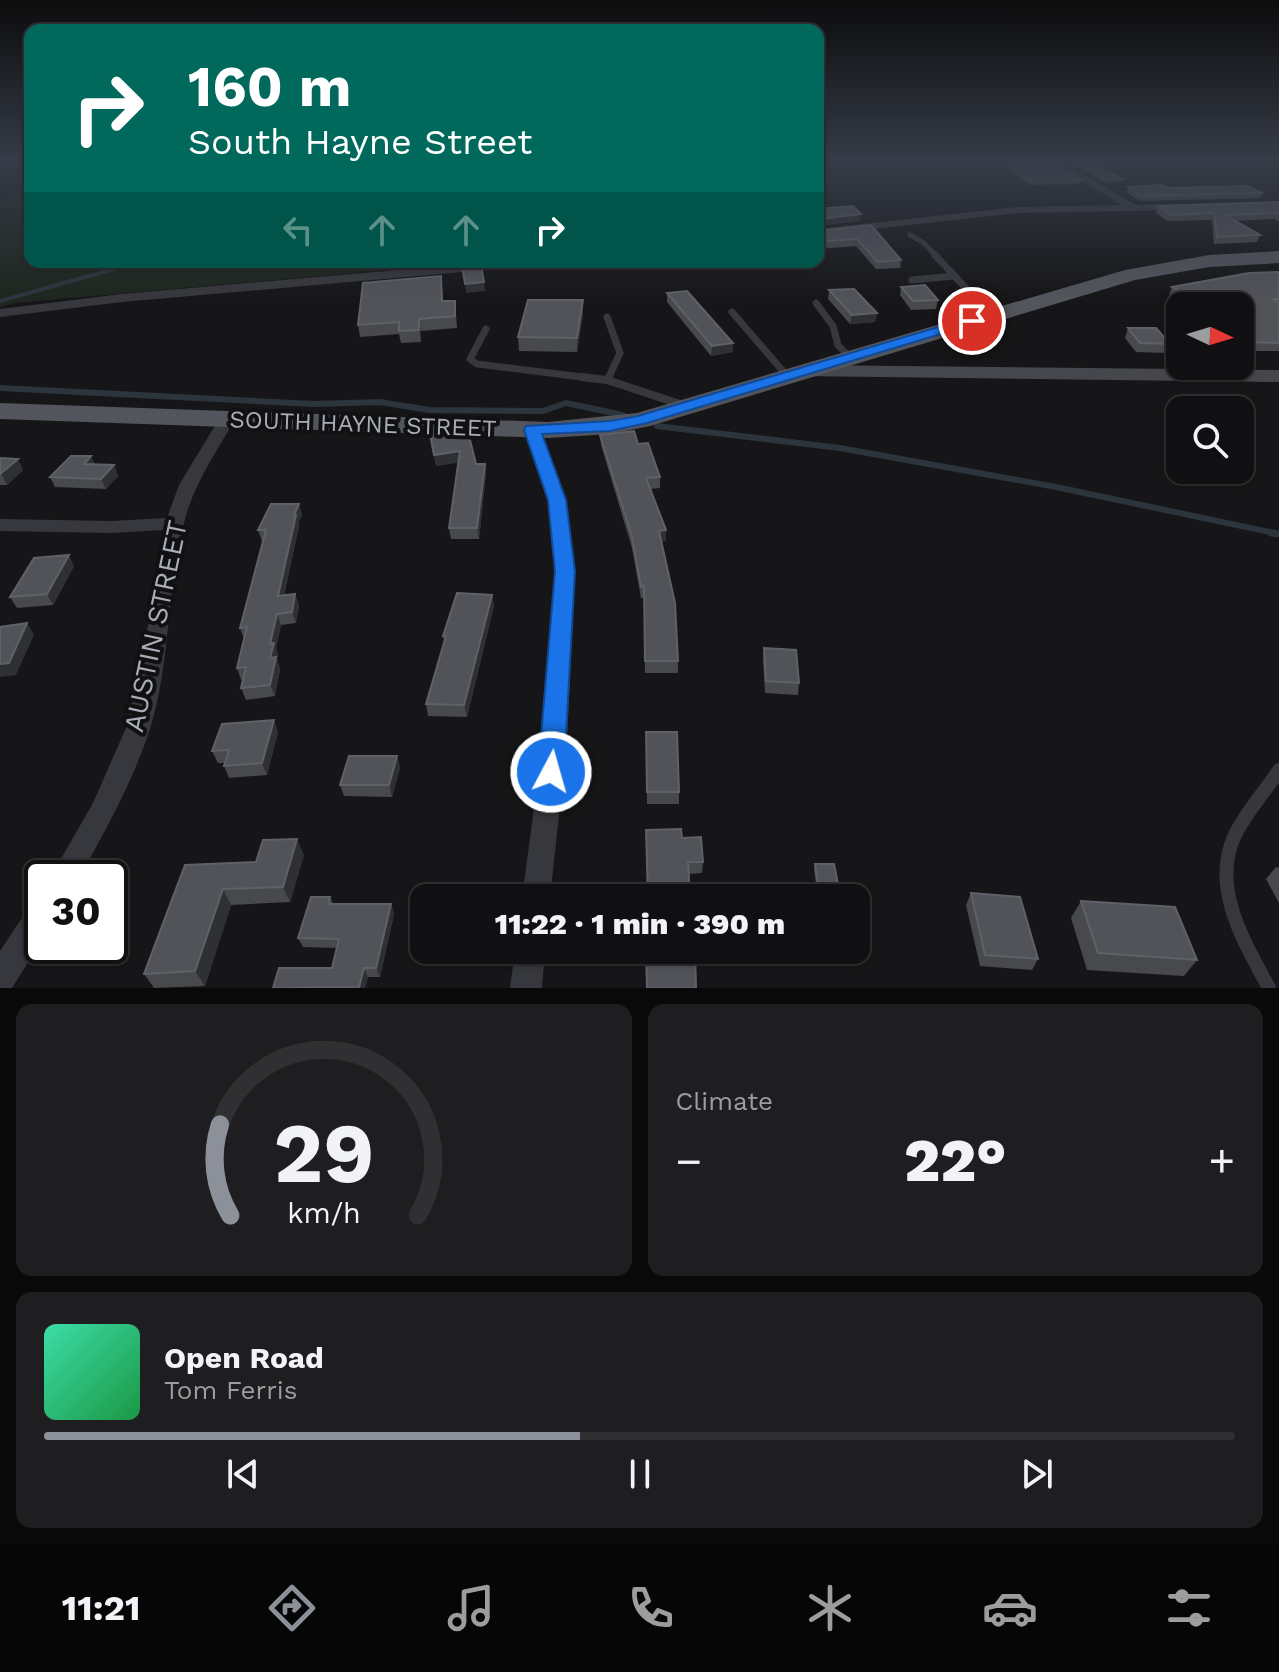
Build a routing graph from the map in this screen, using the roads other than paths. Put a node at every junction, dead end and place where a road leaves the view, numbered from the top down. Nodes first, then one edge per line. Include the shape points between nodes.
1 (1190, 207) edge
2 (1134, 208) joint
3 (824, 231) edge
4 (910, 235) dead end
5 (1279, 257) edge
6 (463, 268) edge
7 (955, 276) junction
8 (912, 280) dead end
9 (816, 303) dead end
10 (1002, 311) junction
11 (732, 312) dead end
12 (0, 313) edge
13 (607, 317) dead end
14 (486, 329) dead end
15 (850, 358) junction
16 (798, 374) junction
17 (1279, 376) edge
18 (607, 380) junction
19 (689, 407) junction
20 (0, 411) edge
21 (227, 419) junction
22 (532, 430) junction
23 (174, 524) junction
24 (0, 525) edge
25 (1279, 770) edge
26 (74, 860) edge
27 (538, 884) edge
28 (24, 941) edge
29 (529, 964) edge
30 (0, 978) edge
31 (526, 988) edge
32 (1269, 988) edge

1 - 2 street
2 - 3 street via 1017,210
4 - 7 lane
5 - 10 main road, SOUTH HAYNE STREET via 1209,261 1132,274
6 - 12 street
7 - 8 lane
7 - 10 lane via 976,299
9 - 15 lane
10 - 15 main road, SOUTH HAYNE STREET
11 - 16 lane
13 - 18 lane via 620,353
14 - 18 lane via 471,353 477,364
15 - 16 main road, SOUTH HAYNE STREET
16 - 17 street
16 - 19 main road, SOUTH HAYNE STREET
18 - 19 lane
19 - 22 main road, SOUTH HAYNE STREET via 610,426
20 - 21 main road, SOUTH HAYNE STREET
21 - 22 main road, SOUTH HAYNE STREET
21 - 23 street, AUSTIN STREET via 188,485
22 - 27 street via 557,500 565,571 555,741
23 - 24 street
23 - 26 street, AUSTIN STREET via 138,728 103,810
25 - 32 lane via 1234,838 1224,877 1234,914
28 - 30 street
29 - 31 street

